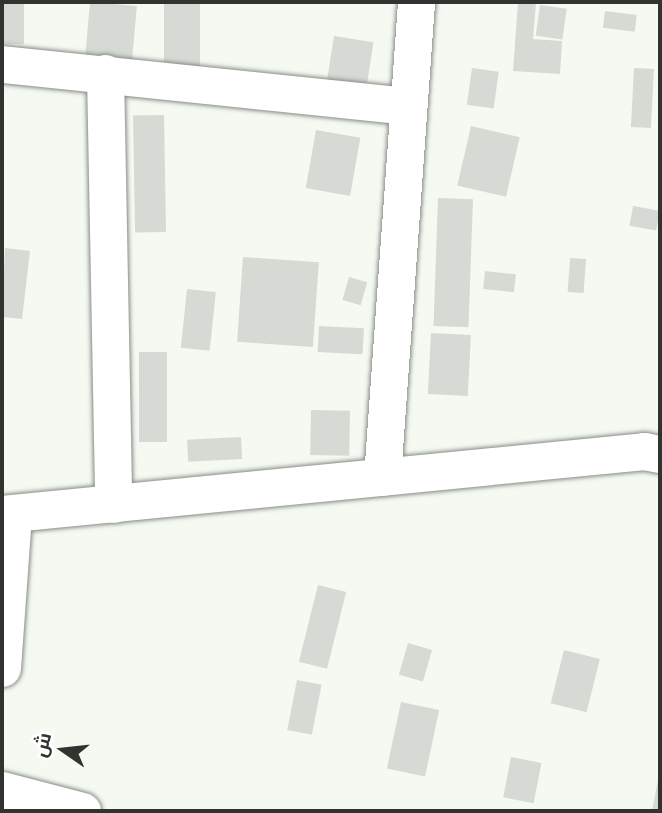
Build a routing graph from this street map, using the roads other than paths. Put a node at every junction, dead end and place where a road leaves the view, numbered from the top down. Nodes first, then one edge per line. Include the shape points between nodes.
1 (415, 2) edge
2 (2, 64) edge
3 (105, 73) junction
4 (408, 106) junction
5 (660, 454) edge
6 (382, 477) junction
7 (113, 504) junction
8 (7, 514) edge
9 (2, 668) edge
10 (2, 790) edge
11 (82, 811) edge

1 - 4 street
2 - 3 street
3 - 4 street
3 - 7 street
4 - 6 street
5 - 6 street via 644,451
6 - 7 street
7 - 8 street
8 - 9 street
10 - 11 street

